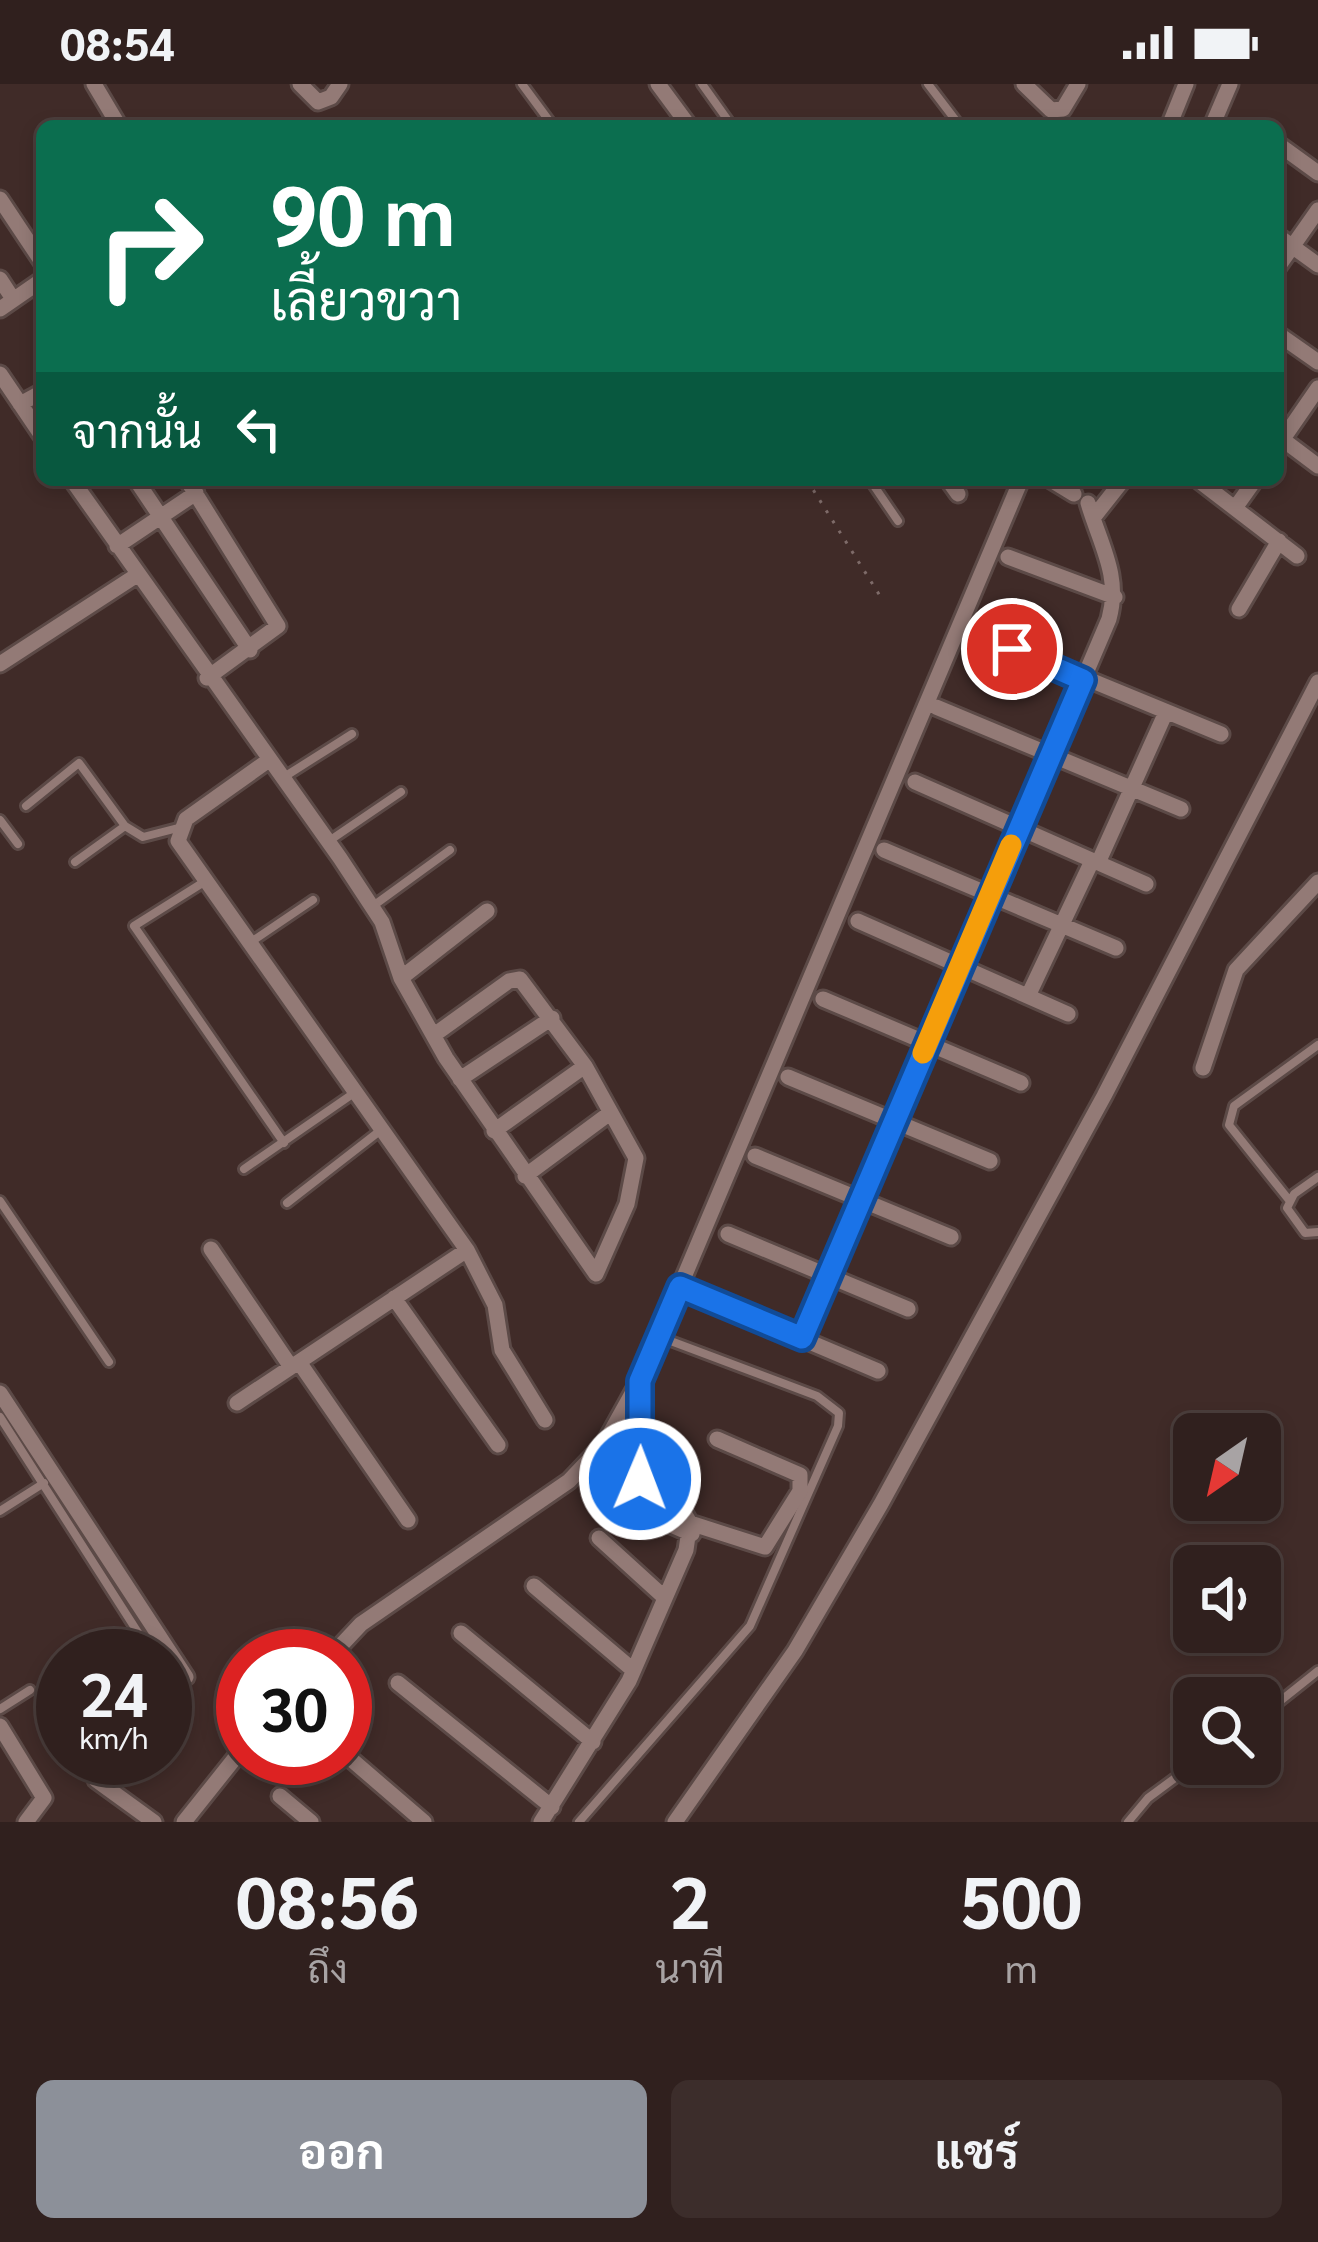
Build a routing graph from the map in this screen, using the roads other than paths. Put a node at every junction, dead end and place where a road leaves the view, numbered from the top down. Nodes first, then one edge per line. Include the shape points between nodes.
1 (94, 84) edge
2 (300, 84) edge
3 (340, 84) edge
4 (522, 84) edge
5 (658, 84) edge
6 (702, 84) edge
7 (928, 84) edge
8 (1024, 84) edge
9 (1078, 84) edge
10 (1186, 84) edge
11 (1230, 84) edge
12 (109, 120) edge
13 (549, 120) edge
14 (685, 120) edge
15 (728, 120) edge
16 (955, 120) edge
17 (1171, 120) edge
18 (1215, 120) edge
19 (1284, 148) edge
20 (1318, 173) edge
21 (0, 199) edge
22 (1318, 210) edge
23 (1285, 241) edge
24 (36, 253) edge
25 (1318, 265) edge
26 (0, 279) edge
27 (36, 284) edge
28 (6, 304) edge
29 (1284, 338) edge
30 (1318, 362) edge
31 (0, 374) edge
32 (1318, 388) edge
33 (36, 395) edge
34 (20, 404) junction
35 (36, 427) edge
36 (1284, 435) edge
37 (1284, 443) edge
38 (1318, 466) edge
39 (76, 486) edge
40 (140, 486) edge
41 (191, 486) edge
42 (874, 486) edge
43 (1018, 486) edge
44 (1206, 486) edge
45 (1251, 486) edge
46 (1071, 493) edge
47 (1235, 508) junction
48 (161, 519) junction
49 (898, 521) dead end
50 (1280, 542) junction
51 (117, 546) junction
52 (1008, 556) dead end
53 (1297, 556) dead end
54 (137, 574) junction
55 (1115, 597) junction
56 (1239, 609) dead end
57 (976, 633) dead end
58 (250, 650) junction
59 (0, 664) edge
60 (207, 678) junction
61 (1083, 680) junction
62 (1318, 682) edge
63 (936, 707) dead end
64 (1166, 712) junction
65 (352, 734) dead end
66 (1221, 734) dead end
67 (1051, 755) junction
68 (269, 760) junction
69 (283, 778) junction
70 (915, 782) dead end
71 (1133, 788) junction
72 (401, 792) dead end
73 (26, 806) dead end
74 (1181, 808) dead end
75 (0, 820) edge
76 (125, 826) junction
77 (178, 828) junction
78 (1018, 830) junction
79 (327, 842) junction
80 (18, 844) dead end
81 (450, 850) dead end
82 (884, 850) dead end
83 (75, 862) dead end
84 (1095, 862) junction
85 (206, 880) junction
86 (1318, 882) edge
87 (1146, 884) dead end
88 (990, 895) junction
89 (313, 900) dead end
90 (372, 907) junction
91 (487, 911) dead end
92 (858, 921) dead end
93 (1062, 925) junction
94 (250, 943) junction
95 (1116, 948) dead end
96 (960, 964) junction
97 (401, 978) junction
98 (1028, 996) junction
99 (823, 999) dead end
100 (1068, 1014) dead end
101 (553, 1018) junction
102 (434, 1035) junction
103 (927, 1043) junction
104 (1318, 1046) edge
105 (1308, 1055) junction
106 (585, 1066) junction
107 (1318, 1066) edge
108 (1203, 1068) dead end
109 (788, 1077) dead end
110 (460, 1079) junction
111 (1022, 1082) dead end
112 (356, 1092) junction
113 (610, 1113) junction
114 (894, 1120) junction
115 (382, 1130) junction
116 (494, 1130) junction
117 (284, 1143) junction
118 (755, 1156) dead end
119 (990, 1161) dead end
120 (244, 1169) dead end
121 (525, 1175) junction
122 (1318, 1177) edge
123 (862, 1198) junction
124 (0, 1201) edge
125 (1289, 1201) junction
126 (286, 1203) dead end
127 (728, 1234) dead end
128 (1317, 1235) edge
129 (951, 1237) dead end
130 (212, 1249) dead end
131 (467, 1250) junction
132 (829, 1274) junction
133 (680, 1287) junction
134 (394, 1298) junction
135 (908, 1309) dead end
136 (659, 1336) junction
137 (802, 1338) junction
138 (109, 1362) dead end
139 (295, 1365) junction
140 (878, 1371) dead end
141 (640, 1381) junction
142 (0, 1393) edge
143 (237, 1403) dead end
144 (0, 1417) edge
145 (544, 1420) dead end
146 (717, 1439) dead end
147 (498, 1445) dead end
148 (644, 1454) junction
149 (49, 1480) junction
150 (0, 1511) edge
151 (407, 1520) dead end
152 (691, 1528) junction
153 (599, 1538) dead end
154 (534, 1586) dead end
155 (665, 1598) junction
156 (137, 1629) edge
157 (152, 1629) edge
158 (356, 1629) edge
159 (461, 1633) dead end
160 (634, 1670) junction
161 (1318, 1670) edge
162 (398, 1682) dead end
163 (30, 1690) dead end
164 (1281, 1700) edge
165 (0, 1708) edge
166 (0, 1726) edge
167 (592, 1742) junction
168 (372, 1777) edge
169 (1173, 1780) edge
170 (216, 1782) edge
171 (103, 1785) edge
172 (280, 1796) dead end
173 (546, 1815) edge
174 (26, 1822) edge
175 (154, 1822) edge
176 (184, 1822) edge
177 (311, 1822) edge
178 (424, 1822) edge
179 (579, 1822) edge
180 (675, 1822) edge
181 (1129, 1822) edge

1 - 12 street
2 - 3 street via 318,103
4 - 13 lane
5 - 14 street
6 - 15 lane
7 - 16 lane
8 - 9 street via 1051,110 1063,109
10 - 17 street
11 - 18 street
19 - 20 street
21 - 24 street
22 - 23 street
23 - 25 street
26 - 28 street
27 - 28 street
29 - 30 street
31 - 34 street
32 - 36 street
33 - 34 street
34 - 35 street
37 - 38 street
39 - 51 street
40 - 48 street
41 - 48 street
41 - 58 street via 276,619 274,633
42 - 49 lane
43 - 133 street
44 - 47 street
45 - 47 street
46 - 55 street via 1113,571
47 - 50 street
48 - 51 street
48 - 58 street
50 - 53 street
50 - 56 street
51 - 54 street
52 - 55 street
54 - 59 street
54 - 60 street
55 - 61 street
57 - 61 street
58 - 60 street
60 - 68 street
61 - 64 street
61 - 67 street
62 - 180 street via 872,1521 753,1715
63 - 67 street
64 - 66 street
64 - 71 street
65 - 69 lane
67 - 71 street
67 - 78 street
68 - 69 street
68 - 77 street
69 - 79 street
70 - 78 street
71 - 74 street
71 - 84 street
72 - 79 lane
73 - 76 lane via 79,763
75 - 80 lane
76 - 77 lane via 143,837
76 - 83 lane
77 - 85 street via 178,841
78 - 84 street
78 - 88 street
79 - 90 street
81 - 90 lane
82 - 88 street
84 - 87 street
84 - 93 street
85 - 94 street
85 - 117 lane via 134,926
86 - 108 street via 1236,970
88 - 93 street
88 - 96 street
89 - 94 lane
90 - 97 street
91 - 97 street
92 - 96 street
93 - 95 street
93 - 98 street
94 - 112 street
96 - 98 street
96 - 103 street
97 - 102 street
98 - 100 street
99 - 103 street
101 - 102 street via 520,979
101 - 106 street
101 - 110 street
102 - 110 street
103 - 111 street
103 - 114 street
104 - 105 lane
105 - 107 lane
105 - 125 lane via 1234,1106 1229,1125
106 - 113 street
106 - 116 street
109 - 114 street
110 - 116 street
112 - 115 street
112 - 117 lane
113 - 121 street
113 - 121 street via 636,1159 635,1177 596,1274
114 - 119 street
114 - 123 street
115 - 126 lane
115 - 131 street
116 - 121 street
117 - 120 lane
118 - 123 street
122 - 125 lane
123 - 129 street
123 - 132 street
124 - 138 lane
125 - 128 lane via 1291,1219
127 - 132 street
130 - 139 street
131 - 134 street
131 - 145 street via 495,1305 502,1350
132 - 135 street
132 - 137 street
133 - 136 street
133 - 137 street
134 - 139 street
134 - 147 street
136 - 141 street
136 - 179 lane via 817,1396 839,1413 838,1426 750,1625
137 - 140 street
139 - 143 street
139 - 151 street
141 - 148 street
141 - 158 street via 604,1444 569,1481
142 - 149 street
144 - 149 lane
146 - 152 street via 800,1474 800,1491 765,1547
148 - 152 street
148 - 152 street via 640,1479 650,1500 669,1524
149 - 150 lane
149 - 156 lane
149 - 157 street
152 - 155 street
153 - 155 street
154 - 160 street
155 - 160 street
159 - 167 street
160 - 167 street
161 - 164 lane
162 - 173 street
163 - 165 lane
166 - 174 street via 44,1798
167 - 173 street
168 - 178 street
169 - 181 lane
170 - 176 street
171 - 175 street
172 - 177 street

